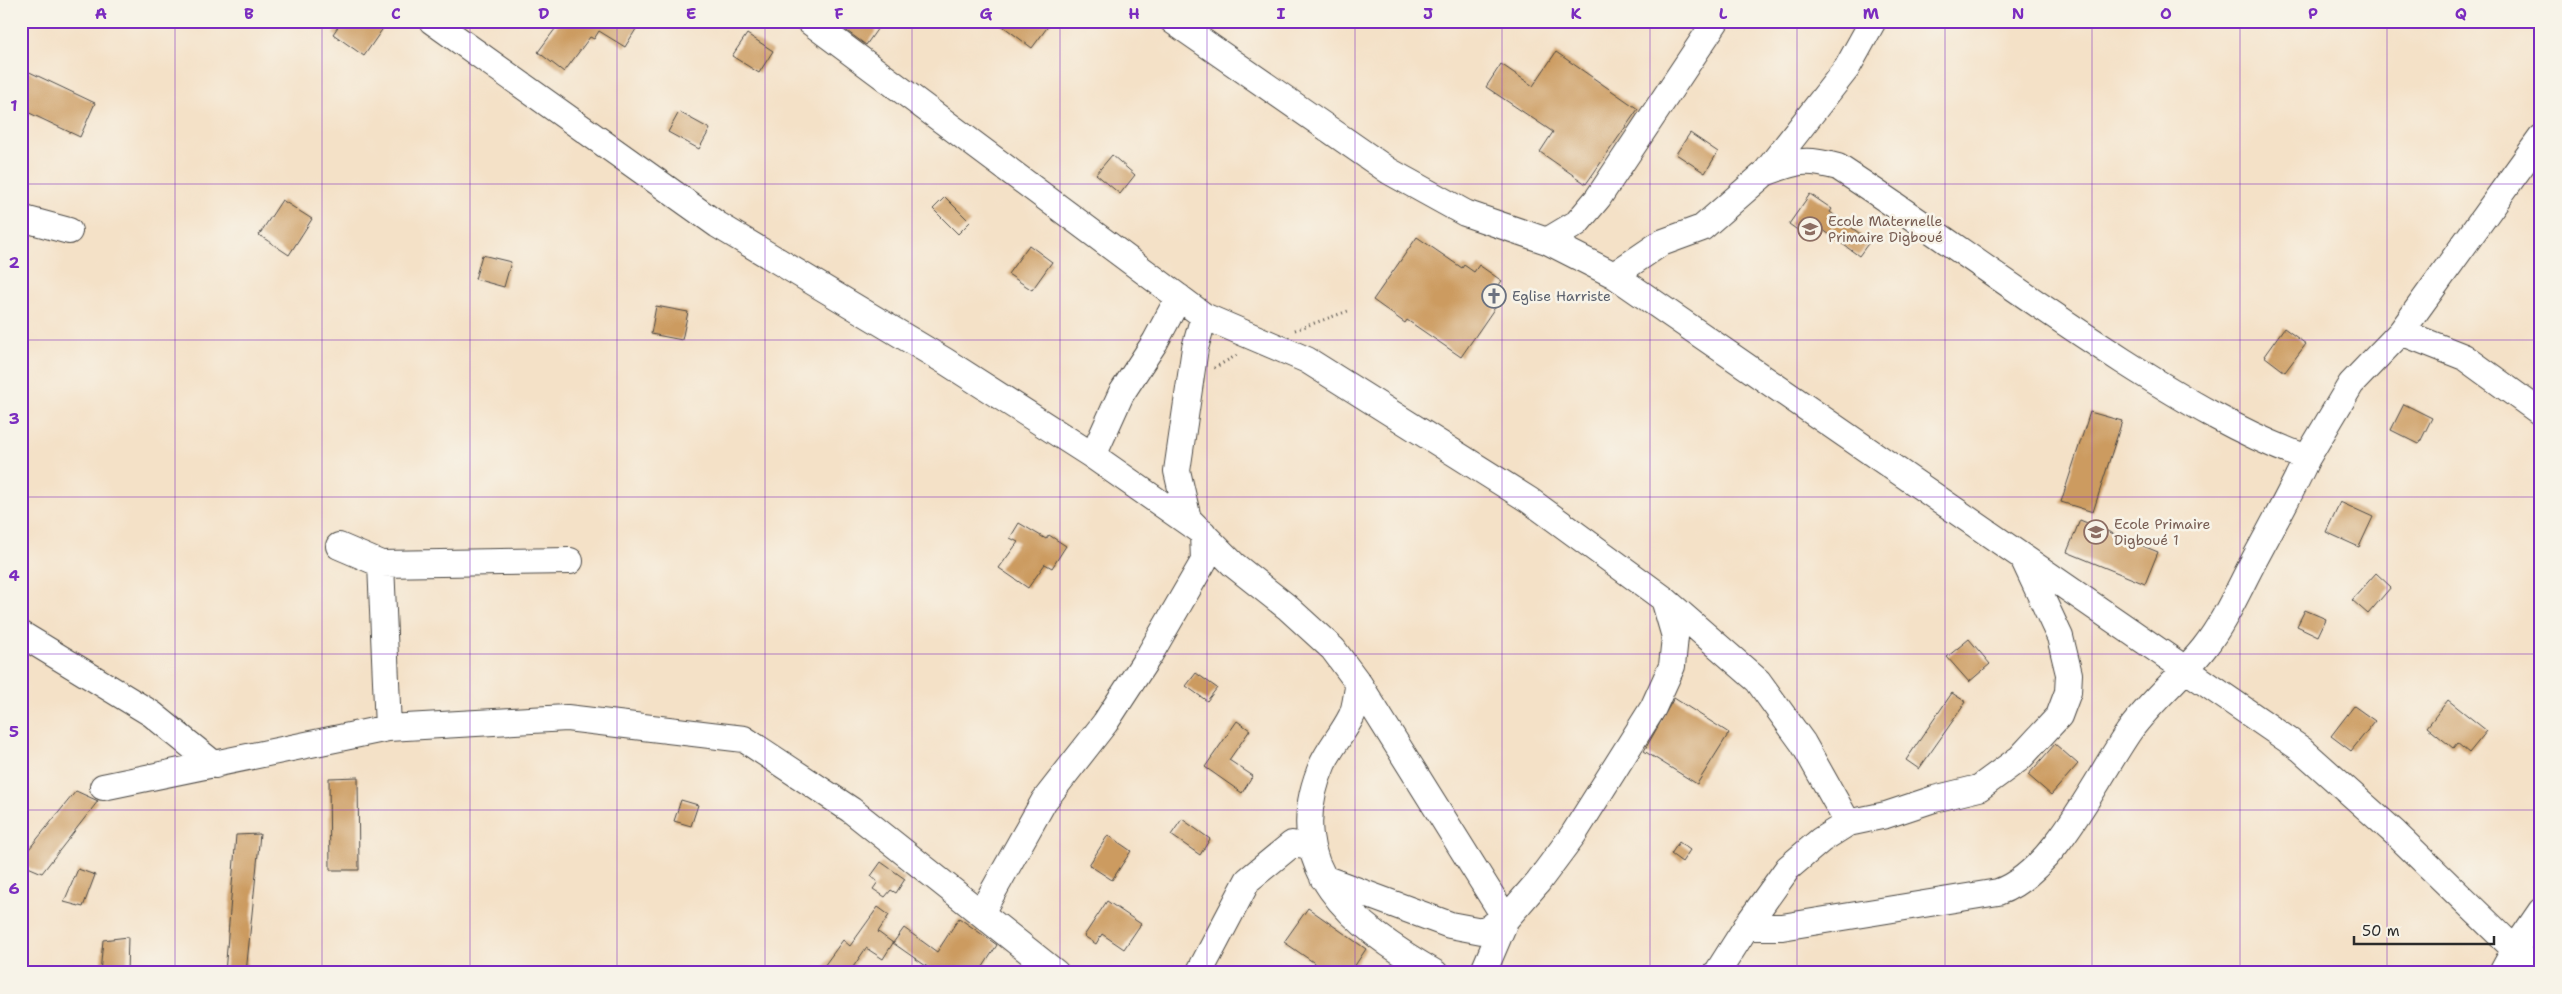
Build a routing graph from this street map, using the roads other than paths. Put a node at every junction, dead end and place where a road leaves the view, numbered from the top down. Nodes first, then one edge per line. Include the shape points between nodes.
1 (432, 21) edge
2 (809, 21) edge
3 (1173, 21) edge
4 (1716, 21) edge
5 (1873, 21) edge
6 (2541, 138) edge
7 (1765, 173) junction
8 (21, 218) edge
9 (69, 231) dead end
10 (1547, 241) junction
11 (1614, 276) junction
12 (1179, 298) junction
13 (1204, 316) junction
14 (2400, 332) junction
15 (2541, 413) edge
16 (1093, 456) junction
17 (2307, 458) junction
18 (1202, 533) junction
19 (339, 546) dead end
20 (2022, 557) junction
21 (570, 561) dead end
22 (381, 564) junction
23 (1664, 599) junction
24 (21, 634) edge
25 (2184, 670) junction
26 (1359, 684) junction
27 (388, 728) junction
28 (215, 765) junction
29 (103, 787) dead end
30 (1848, 823) junction
31 (1310, 847) junction
32 (1322, 878) junction
33 (2541, 911) edge
34 (981, 913) junction
35 (1506, 919) junction
36 (1746, 927) junction
37 (2515, 949) junction
38 (1054, 972) edge
39 (1199, 973) edge
40 (1436, 973) edge
41 (1483, 973) edge
42 (1717, 973) edge
43 (2502, 973) edge
44 (2539, 973) edge

1 - 16 street via 718,225 945,361
2 - 12 street
3 - 10 street via 1389,172 1465,213
4 - 10 street via 1598,198 1577,223
5 - 7 street via 1847,68
6 - 14 street
7 - 11 street via 1702,228 1661,243
7 - 17 street via 1794,162 1813,160 1838,167 2064,324 2179,397 2273,446
8 - 9 street
10 - 11 street
11 - 20 street
12 - 13 street
12 - 16 street via 1121,394
13 - 18 street via 1195,348 1177,471 1188,518
13 - 23 street via 1307,360 1529,500
14 - 15 street via 2464,357
14 - 17 street via 2351,384
16 - 18 street
17 - 25 street via 2229,609 2205,647
18 - 26 street via 1333,648
18 - 34 street via 1204,561 1155,646 1105,723 1044,801
19 - 22 street
20 - 25 street
20 - 30 street via 2063,646 2069,674 2068,692 2059,716 2020,758 1980,788
21 - 22 street
22 - 27 street
23 - 30 street via 1758,681 1803,743
23 - 35 street via 1675,637 1672,666 1653,708 1573,835
24 - 28 street via 152,714
25 - 36 street via 2131,729 2064,835 2026,876 2010,888 1782,928
25 - 37 street via 2301,750 2396,833
26 - 31 street via 1352,716 1323,764 1310,810
26 - 35 street
27 - 28 street
27 - 34 street via 567,718 744,739 851,810
28 - 29 street
30 - 36 street via 1821,840 1788,868
31 - 32 street
31 - 39 street via 1292,844 1248,880
32 - 35 street via 1450,925 1482,931
32 - 40 street via 1357,920
33 - 37 street
34 - 38 street
35 - 41 street
36 - 42 street
37 - 43 street
37 - 44 street

